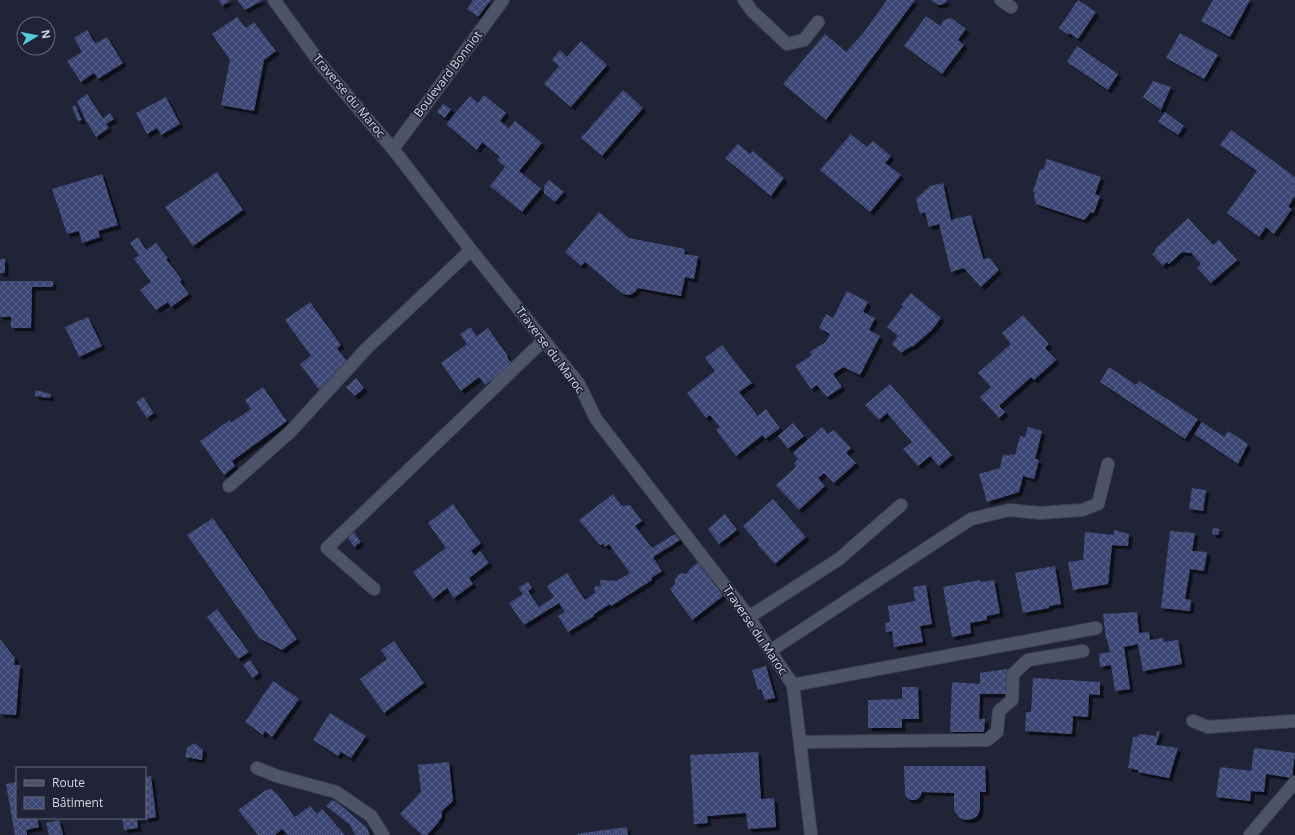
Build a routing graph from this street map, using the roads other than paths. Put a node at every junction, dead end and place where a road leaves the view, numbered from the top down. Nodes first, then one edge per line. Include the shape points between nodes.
1 (274, 0) edge
2 (503, 0) edge
3 (744, 0) edge
4 (818, 22) dead end
5 (393, 149) junction
6 (471, 250) junction
7 (544, 340) junction
8 (1108, 464) dead end
9 (229, 486) dead end
10 (901, 505) dead end
11 (374, 589) dead end
12 (749, 617) junction
13 (1096, 628) dead end
14 (1083, 650) dead end
15 (770, 651) junction
16 (793, 685) junction
17 (1193, 721) dead end
18 (1295, 721) edge
19 (800, 742) junction
20 (257, 768) dead end
21 (1295, 782) edge
22 (384, 835) edge
23 (811, 835) edge
24 (1250, 835) edge

1 - 5 street, Traverse du Maroc via 323,67
2 - 5 street, Boulevard Bonniot
3 - 4 street via 787,44 804,40
5 - 6 street, Traverse du Maroc
6 - 7 street, Traverse du Maroc
6 - 9 street via 367,348 290,432
7 - 11 street via 327,548
7 - 12 street, Traverse du Maroc via 579,384 596,419
8 - 15 street via 1098,504 1082,510 1041,513 1009,510 972,519
10 - 12 street via 839,559
12 - 15 street, Traverse du Maroc
13 - 16 street
14 - 19 street via 1028,660 1013,674 1012,700 999,711 997,732 987,740
15 - 16 street, Traverse du Maroc
16 - 19 street, Traverse du Maroc
17 - 18 street via 1208,727
19 - 23 street, Traverse du Maroc
20 - 22 street via 336,792 371,816
21 - 24 street

